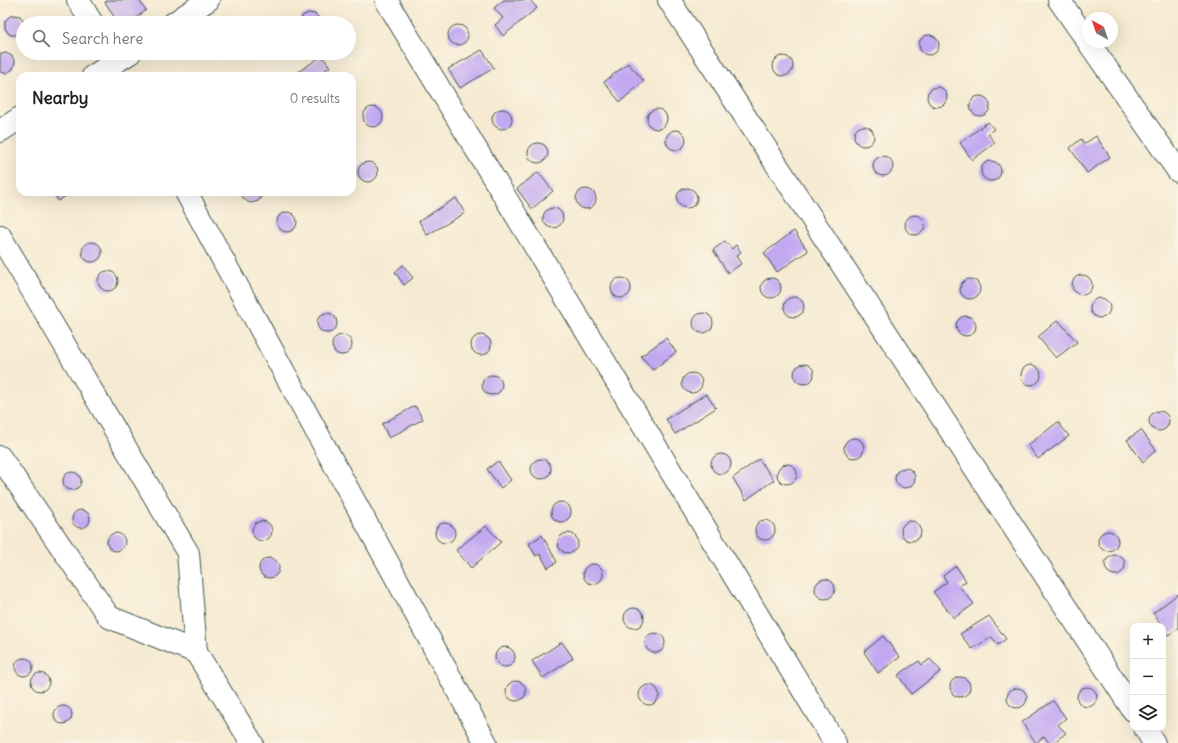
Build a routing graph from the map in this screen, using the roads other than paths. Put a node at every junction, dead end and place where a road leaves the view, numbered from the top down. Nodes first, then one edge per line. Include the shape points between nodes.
1 (78, 0) edge
2 (208, 0) edge
3 (386, 0) edge
4 (669, 0) edge
5 (1058, 0) edge
6 (88, 16) edge
7 (184, 16) edge
8 (120, 61) edge
9 (100, 72) edge
10 (16, 121) edge
11 (0, 131) edge
12 (1178, 171) edge
13 (188, 196) edge
14 (0, 236) edge
15 (0, 457) edge
16 (196, 652) junction
17 (1130, 705) edge
18 (1147, 731) edge
19 (252, 743) edge
20 (486, 743) edge
21 (835, 743) edge
22 (1154, 743) edge

1 - 6 street
2 - 7 street
3 - 21 street
4 - 17 street
5 - 12 street
8 - 9 street
10 - 11 street
13 - 20 street
14 - 16 street via 188,553
15 - 16 street via 110,617
16 - 19 street
18 - 22 street

